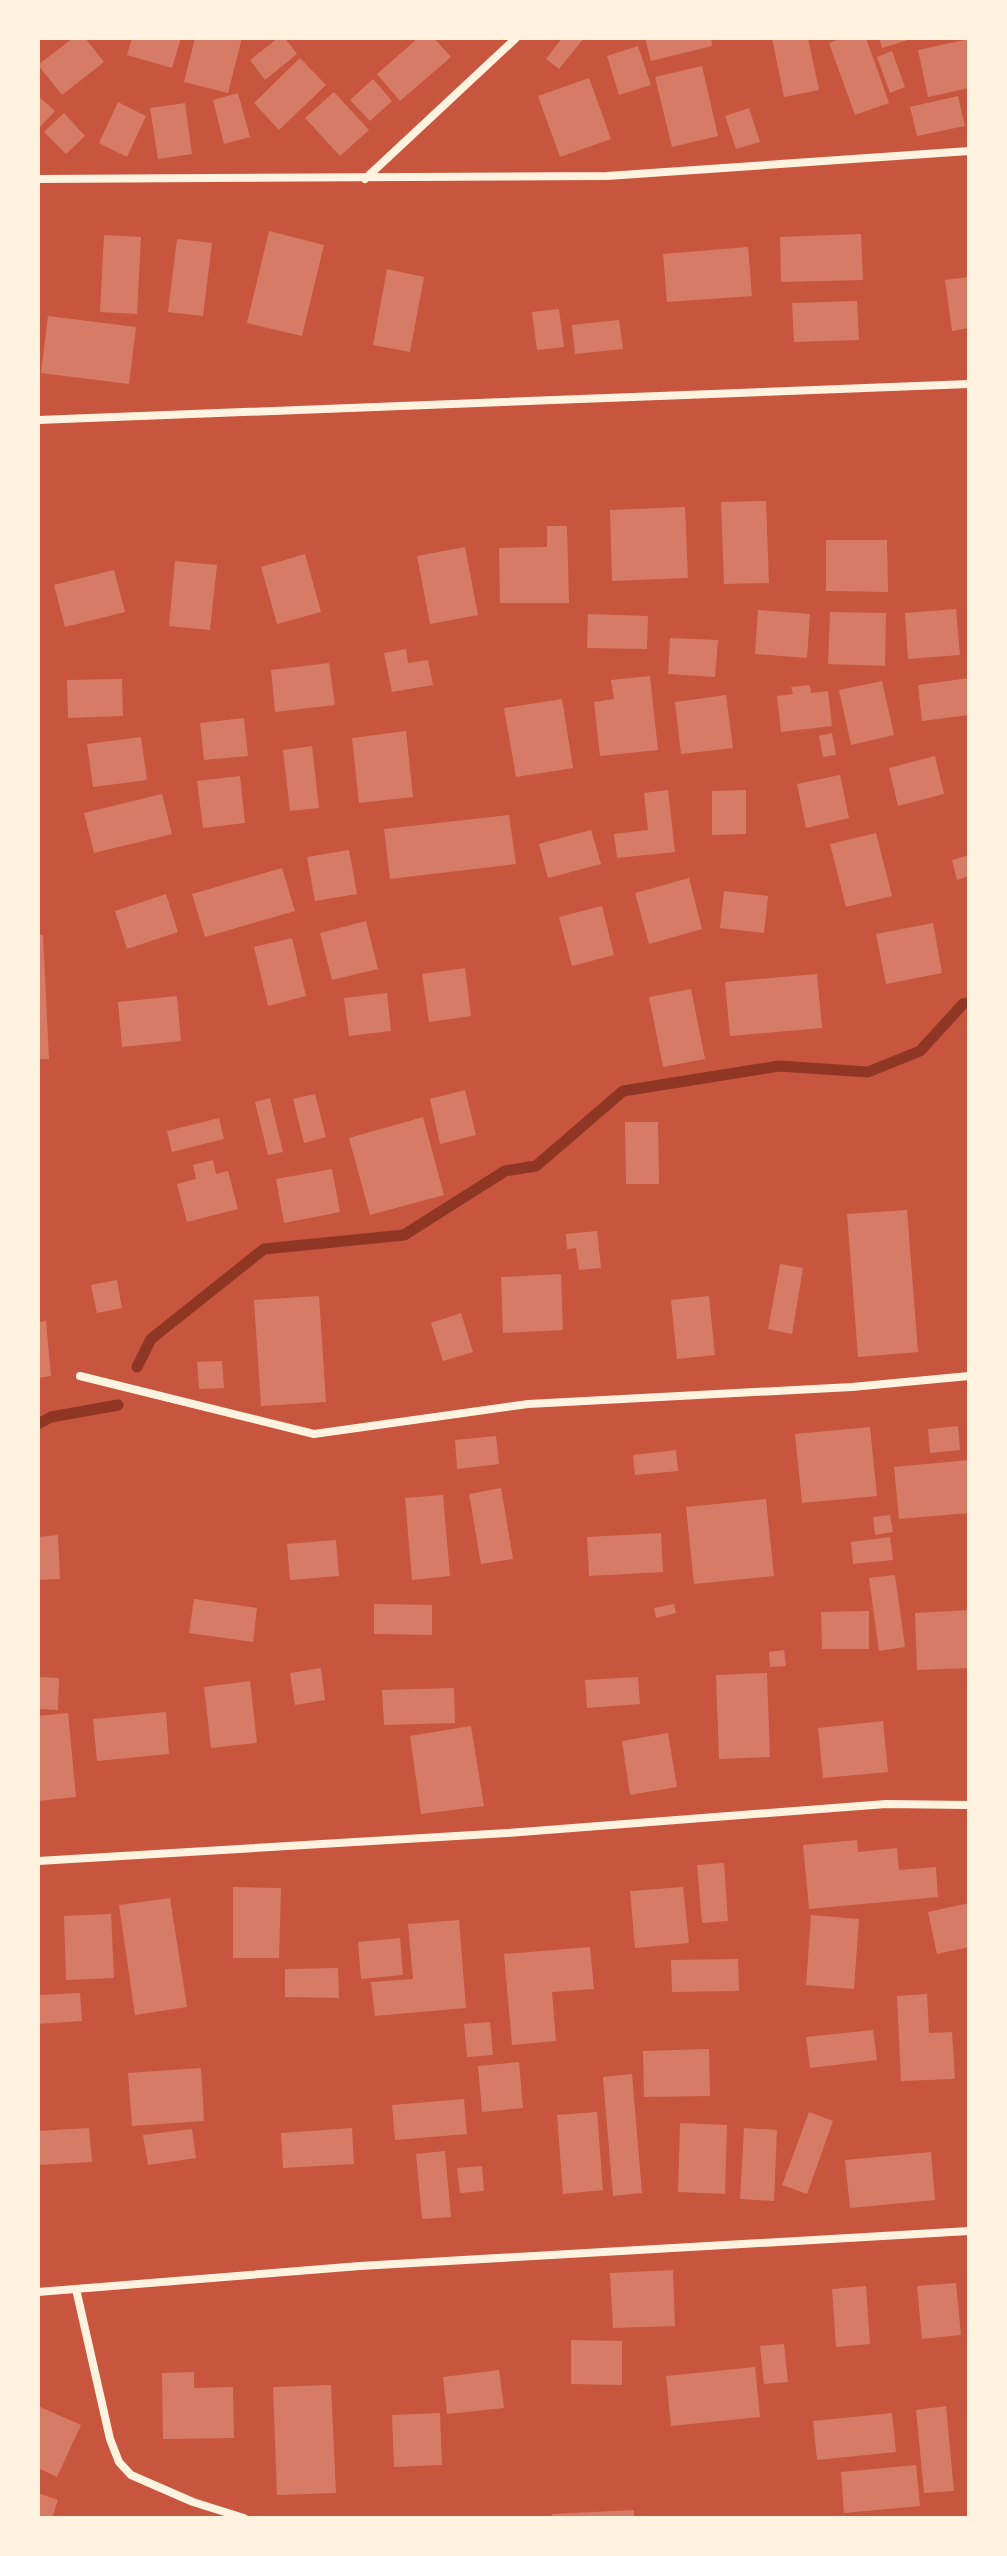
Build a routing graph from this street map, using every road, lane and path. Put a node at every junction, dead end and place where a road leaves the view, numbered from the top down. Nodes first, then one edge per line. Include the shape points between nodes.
1 (516, 38) edge
2 (969, 151) edge
3 (38, 179) edge
4 (365, 179) junction
5 (969, 384) edge
6 (38, 420) edge
7 (80, 1376) dead end
8 (969, 1376) edge
9 (969, 1805) edge
10 (38, 1861) edge
11 (969, 2231) edge
12 (76, 2289) junction
13 (38, 2292) edge
14 (244, 2518) edge

1 - 4 street
2 - 4 street via 607,176
3 - 4 street
5 - 6 street
7 - 8 street via 314,1434 528,1404
9 - 10 street via 886,1804
11 - 12 street via 360,2266
12 - 13 street
12 - 14 street via 119,2462 131,2475

